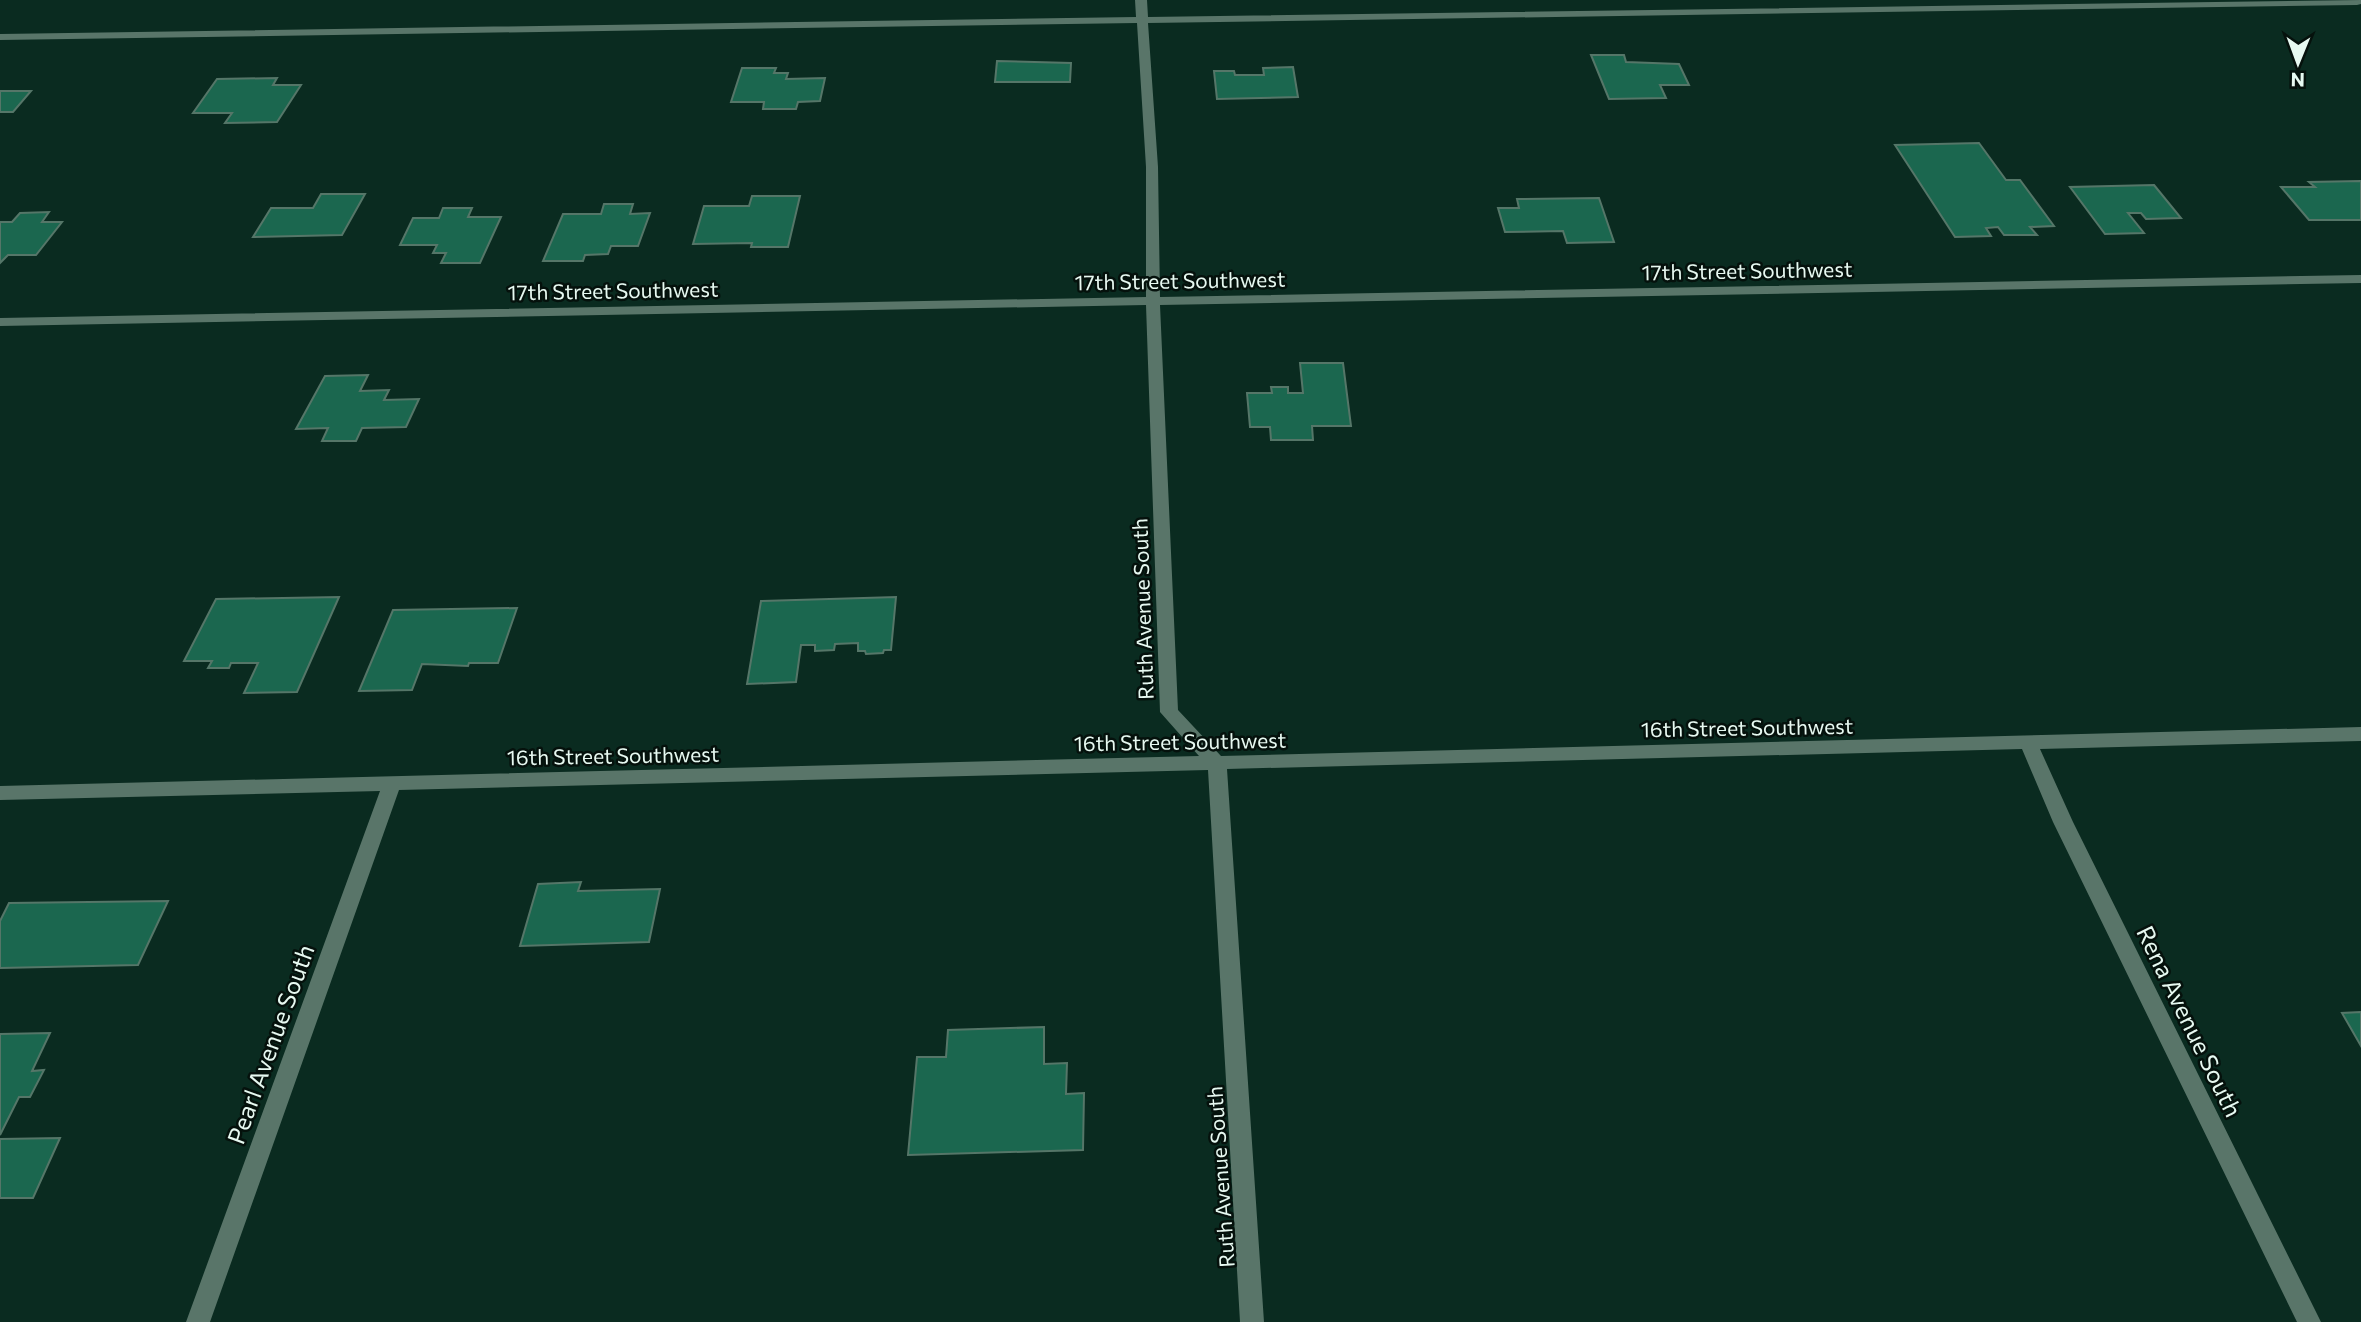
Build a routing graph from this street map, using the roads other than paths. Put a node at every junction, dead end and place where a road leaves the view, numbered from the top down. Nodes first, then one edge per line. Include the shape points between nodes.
1 (1140, 0) edge
2 (2357, 2) edge
3 (1141, 20) junction
4 (0, 37) edge
5 (2361, 279) edge
6 (1153, 302) junction
7 (0, 322) edge
8 (2361, 734) edge
9 (2028, 742) junction
10 (1217, 763) junction
11 (392, 783) junction
12 (0, 793) edge
13 (198, 1322) edge
14 (1252, 1322) edge
15 (2309, 1322) edge

1 - 3 street, Ruth Avenue South
2 - 3 street
3 - 4 street
3 - 6 street, Ruth Avenue South via 1152,167
5 - 6 street, 17th Street Southwest
6 - 7 street, 17th Street Southwest
6 - 10 street, Ruth Avenue South via 1169,712
8 - 9 street, 16th Street Southwest
9 - 10 street, 16th Street Southwest
9 - 15 street, Rena Avenue South
10 - 11 street, 16th Street Southwest
10 - 14 street, Ruth Avenue South
11 - 12 street, 16th Street Southwest
11 - 13 street, Pearl Avenue South

